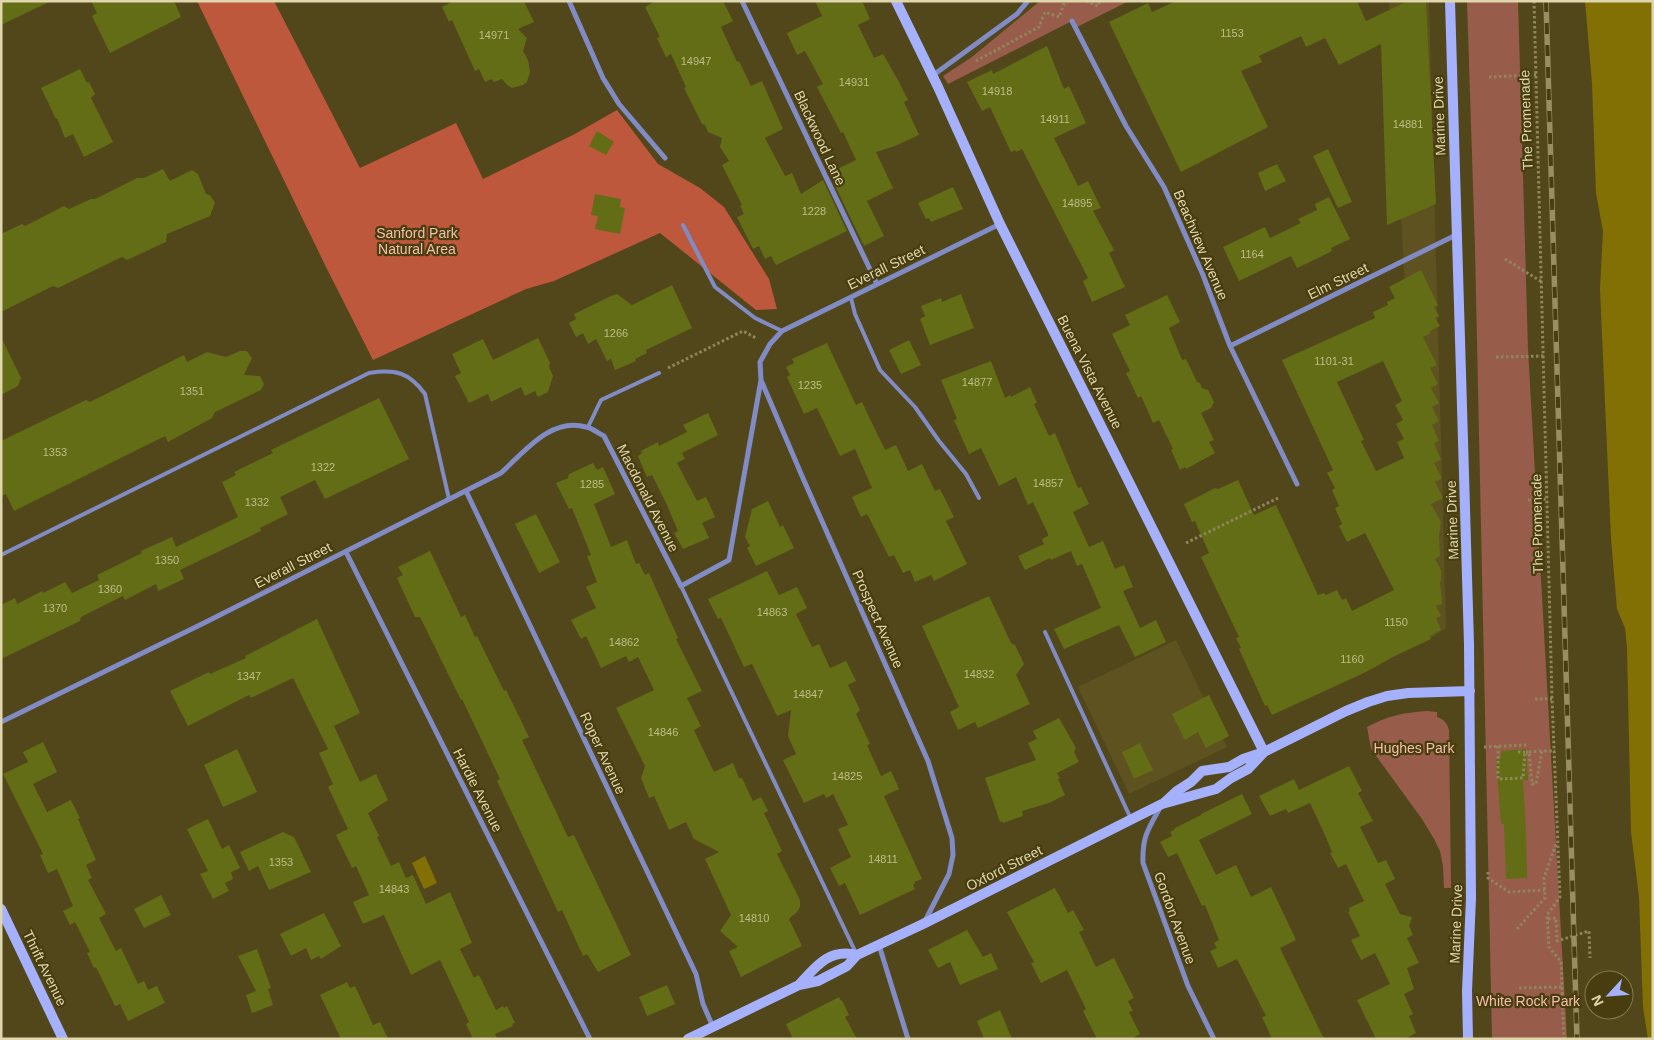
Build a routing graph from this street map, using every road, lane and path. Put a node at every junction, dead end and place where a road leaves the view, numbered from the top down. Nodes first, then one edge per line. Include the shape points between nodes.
1 (569, 1) edge
2 (742, 1) edge
3 (896, 1) edge
4 (1028, 1) edge
5 (1065, 1) edge
6 (1086, 1) edge
7 (1100, 1) edge
8 (1450, 1) edge
9 (1534, 1) edge
10 (1072, 21) dead end
11 (971, 64) dead end
12 (1536, 75) junction
13 (932, 76) junction
14 (1489, 77) dead end
15 (665, 158) dead end
16 (1000, 224) junction
17 (683, 225) dead end
18 (1456, 235) junction
19 (1505, 260) dead end
20 (1542, 282) junction
21 (877, 284) junction
22 (850, 298) junction
23 (782, 331) junction
24 (756, 338) dead end
25 (1230, 346) junction
26 (1544, 356) junction
27 (1496, 357) dead end
28 (659, 373) joint
29 (761, 380) junction
30 (588, 427) junction
31 (1298, 484) dead end
32 (466, 491) junction
33 (979, 498) dead end
34 (1278, 498) dead end
35 (449, 499) junction
36 (1548, 499) junction
37 (1528, 500) dead end
38 (1186, 543) dead end
39 (346, 552) junction
40 (1, 555) edge
41 (680, 586) junction
42 (1045, 632) dead end
43 (1470, 691) junction
44 (1535, 699) dead end
45 (1552, 699) junction
46 (1, 722) edge
47 (1483, 740) dead end
48 (1528, 745) dead end
49 (1484, 746) junction
50 (1498, 746) junction
51 (1542, 751) junction
52 (1555, 751) junction
53 (1264, 752) junction
54 (1518, 752) dead end
55 (1527, 752) junction
56 (1484, 754) dead end
57 (1162, 804) junction
58 (1131, 819) junction
59 (1558, 841) junction
60 (1487, 868) dead end
61 (1545, 890) junction
62 (1, 909) edge
63 (1548, 918) junction
64 (923, 924) junction
65 (1517, 929) dead end
66 (879, 945) junction
67 (857, 955) junction
68 (1590, 958) dead end
69 (799, 985) junction
70 (1562, 987) junction
71 (1519, 988) dead end
72 (713, 1027) junction
73 (63, 1039) edge
74 (590, 1039) edge
75 (688, 1039) edge
76 (908, 1039) edge
77 (1214, 1039) edge
78 (1468, 1039) edge
79 (1564, 1039) edge

1 - 15 street via 603,78 619,104
2 - 21 street, Blackwood Lane
3 - 13 street, Buena Vista Avenue
4 - 13 street via 1017,14
5 - 11 path via 1059,16 1044,12 1039,27
6 - 7 path via 1098,6
8 - 18 street, Marine Drive
9 - 12 path, The Promenade
10 - 25 street, Beachview Avenue via 1126,126 1164,187
12 - 14 path
12 - 20 path, The Promenade
13 - 16 street, Buena Vista Avenue
16 - 21 street, Everall Street
16 - 53 street, Buena Vista Avenue
17 - 23 lane via 715,287 756,318
18 - 25 street, Elm Street
18 - 43 street, Marine Drive
19 - 20 path
20 - 26 path, The Promenade
21 - 22 street, Everall Street
22 - 23 street, Everall Street
22 - 33 lane via 880,370 915,407 966,474
23 - 29 street, Prospect Avenue via 760,362
24 - 28 path via 743,331
25 - 31 street, Beachview Avenue
26 - 27 path
26 - 36 path, The Promenade
28 - 30 lane via 601,400
29 - 41 street via 729,560
29 - 64 street, Prospect Avenue via 928,761 952,838 949,874
30 - 32 street, Everall Street via 557,427 541,436 501,473
30 - 41 street, Macdonald Avenue via 604,436
32 - 35 street, Everall Street
32 - 72 street, Roper Avenue via 696,974
34 - 38 path
35 - 39 street, Everall Street
35 - 40 lane via 424,394 416,382 403,374 369,373
36 - 37 path
36 - 45 path, The Promenade
39 - 46 street, Everall Street
39 - 74 street, Hardie Avenue
41 - 67 lane
42 - 58 lane
43 - 53 street, Oxford Street via 1387,696 1346,711
43 - 78 street, Marine Drive
44 - 45 path
45 - 52 path, The Promenade
47 - 49 path
48 - 50 path
49 - 50 path
49 - 56 path
50 - 55 path via 1498,779 1523,778
51 - 52 path
51 - 55 path
51 - 55 path via 1536,784 1532,784
52 - 59 path, The Promenade
53 - 57 street, Oxford Street via 1248,769 1216,789
53 - 57 street, Oxford Street via 1229,767 1202,771
54 - 55 path
57 - 58 street, Oxford Street
57 - 77 street, Gordon Avenue via 1142,846 1143,863 1188,986
58 - 64 street, Oxford Street
59 - 61 path via 1544,878
59 - 63 path, The Promenade via 1560,897
60 - 61 path via 1488,878 1509,892
61 - 65 path via 1545,898
62 - 73 street, Thrift Avenue
63 - 68 path via 1556,918 1557,941 1589,931
63 - 70 path via 1549,947 1562,962
64 - 66 street, Oxford Street
66 - 67 street, Oxford Street
66 - 76 street
67 - 69 street, Oxford Street via 847,966 818,981
67 - 69 street, Oxford Street via 834,954 816,966
69 - 72 street, Oxford Street
70 - 71 path
70 - 79 path
72 - 75 street, Oxford Street

